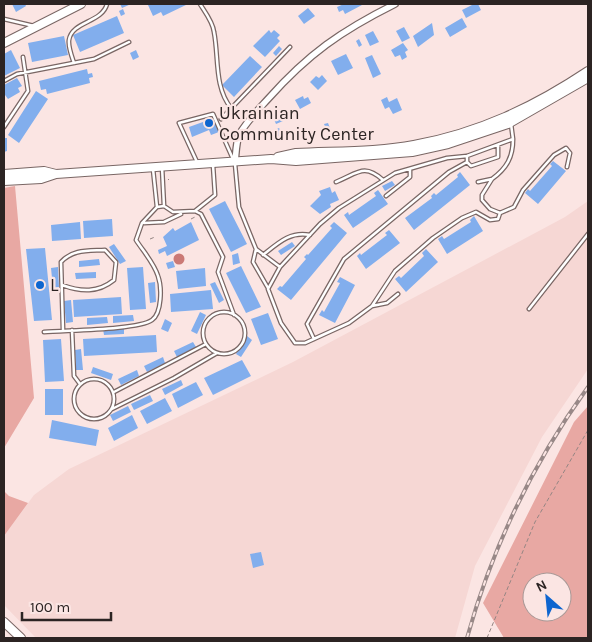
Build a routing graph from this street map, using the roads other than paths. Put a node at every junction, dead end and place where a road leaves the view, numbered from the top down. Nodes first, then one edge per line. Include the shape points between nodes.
1 (81, 4) edge
2 (107, 4) edge
3 (200, 4) edge
4 (395, 4) edge
5 (4, 19) edge
6 (36, 26) junction
7 (129, 42) dead end
8 (4, 43) edge
9 (290, 46) dead end
10 (23, 57) dead end
11 (74, 64) junction
12 (588, 71) edge
13 (26, 74) junction
14 (588, 78) edge
15 (4, 81) edge
16 (231, 108) junction
17 (221, 119) dead end
18 (511, 122) junction
19 (4, 127) edge
20 (514, 139) junction
21 (498, 145) junction
22 (466, 156) junction
23 (271, 159) junction
24 (235, 162) junction
25 (467, 162) junction
26 (213, 163) junction
27 (199, 164) junction
28 (567, 166) dead end
29 (162, 167) junction
30 (153, 168) junction
31 (410, 169) junction
32 (4, 174) edge
33 (56, 174) junction
34 (492, 179) junction
35 (383, 180) junction
36 (4, 181) edge
37 (336, 182) dead end
38 (478, 182) dead end
39 (386, 196) dead end
40 (164, 206) junction
41 (157, 207) junction
42 (195, 211) junction
43 (183, 213) junction
44 (500, 213) junction
45 (142, 223) junction
46 (588, 234) edge
47 (310, 235) junction
48 (256, 250) junction
49 (263, 255) junction
50 (280, 267) junction
51 (62, 285) junction
52 (268, 289) junction
53 (398, 294) dead end
54 (372, 306) junction
55 (529, 309) dead end
56 (234, 315) junction
57 (72, 329) junction
58 (63, 330) junction
59 (44, 332) dead end
60 (314, 339) junction
61 (206, 344) junction
62 (217, 353) junction
63 (80, 384) junction
64 (114, 392) junction
65 (112, 409) junction
66 (4, 622) edge
67 (21, 638) edge

1 - 6 main road
2 - 11 lane via 102,14 75,30 71,36 69,42
3 - 16 lane via 214,31 220,87
4 - 24 street via 339,34 288,76 238,137
5 - 6 lane
6 - 8 main road
7 - 11 lane via 94,59
9 - 16 lane
10 - 13 lane
11 - 13 lane
12 - 23 main road via 530,106 474,130 412,146 296,153
13 - 15 lane via 17,74
13 - 19 lane via 28,91
14 - 18 main road
16 - 17 lane
18 - 20 lane
18 - 23 main road via 475,136 412,152 296,161
20 - 21 lane
20 - 34 lane via 510,160
21 - 22 lane
21 - 25 lane via 498,157 471,166
22 - 25 lane
22 - 31 lane via 446,158
23 - 24 main road
24 - 26 main road
24 - 27 lane via 213,114 179,123
24 - 48 lane via 239,207
25 - 60 lane via 449,172 344,259 307,324
26 - 27 main road
26 - 42 lane via 215,195
27 - 29 main road
28 - 44 lane via 570,153 566,148 554,155 528,184 514,207
29 - 30 main road
29 - 40 lane
30 - 33 main road
30 - 41 lane
31 - 35 lane
31 - 39 lane via 410,177
32 - 33 main road via 44,171
33 - 36 main road
34 - 38 lane
34 - 44 lane via 482,200 490,209
35 - 37 lane via 372,170 367,170
35 - 47 lane via 339,208
40 - 41 lane
40 - 43 lane via 173,212
41 - 45 lane
42 - 43 lane
42 - 56 lane via 201,214 223,257 218,272
43 - 45 lane via 164,222
44 - 54 lane via 494,220 472,213 433,238 395,271
45 - 57 lane via 136,240 159,277 160,309 154,319 147,323
46 - 55 lane
47 - 49 lane via 288,236
47 - 50 lane
48 - 49 lane
48 - 52 lane via 253,262
49 - 50 lane
50 - 52 lane
51 - 51 lane via 61,262 68,254 105,250 116,262 114,280 97,290 77,290
51 - 58 lane
52 - 60 lane via 281,323 295,343
53 - 54 lane via 384,305
54 - 60 lane via 345,326
56 - 61 lane via 220,313 209,319 203,331
56 - 62 lane via 244,327 244,340 230,354
57 - 58 lane
57 - 63 lane via 74,376
58 - 59 lane
61 - 62 lane
61 - 64 lane
62 - 65 lane
63 - 64 lane via 92,378 99,379
63 - 65 lane via 74,398 78,411 83,415 102,418
64 - 65 lane
66 - 67 main road

